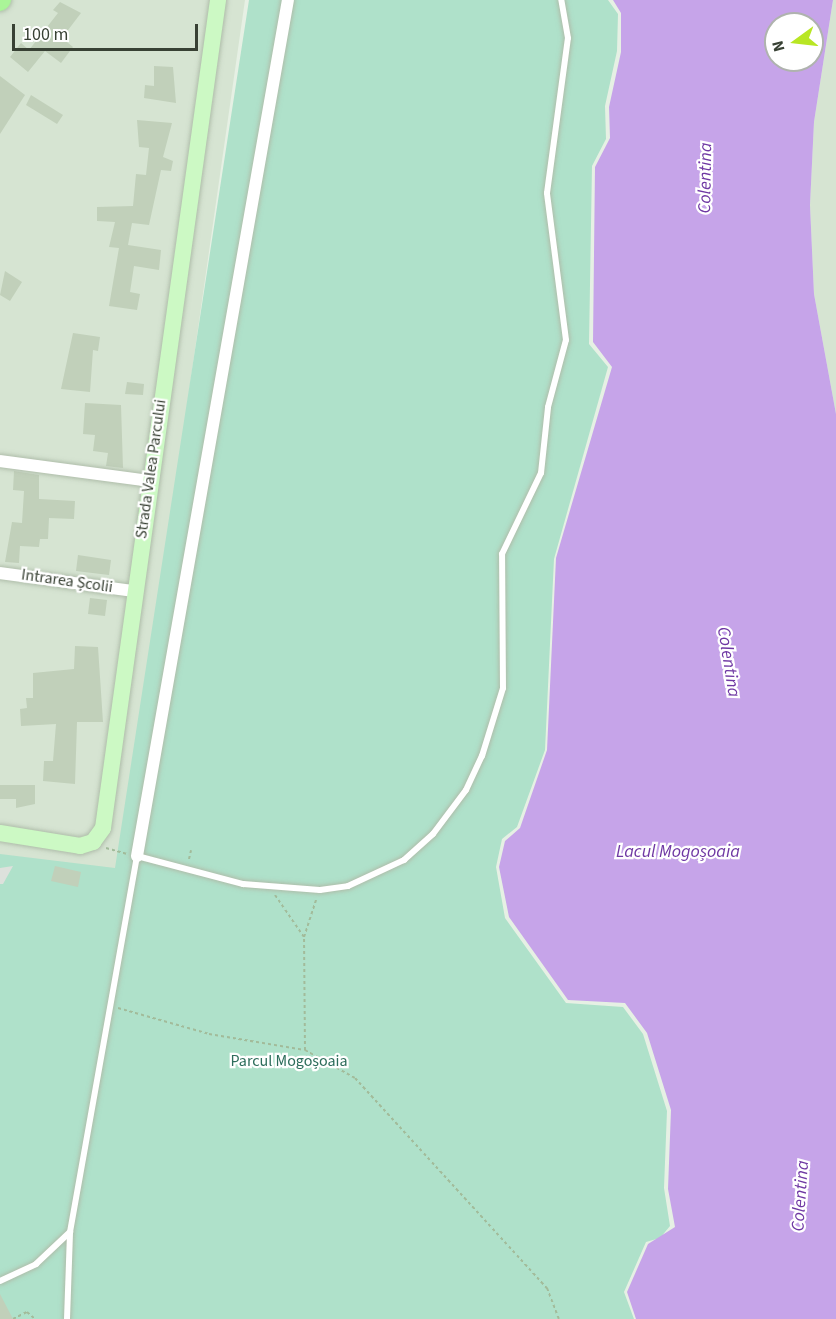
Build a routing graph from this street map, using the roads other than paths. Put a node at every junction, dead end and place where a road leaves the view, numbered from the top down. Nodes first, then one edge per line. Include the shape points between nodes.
1 (218, 0) edge
2 (288, 0) edge
3 (561, 0) edge
4 (0, 461) edge
5 (149, 481) junction
6 (0, 573) edge
7 (134, 591) junction
8 (0, 832) edge
9 (137, 856) junction
10 (70, 1232) junction
11 (0, 1281) edge
12 (67, 1319) edge

1 - 5 street, Strada Valea Parcului
2 - 9 street
3 - 9 lane via 568,38 547,193 566,340 548,407 541,473 502,554 505,658 495,718 466,790 433,834 374,877 320,890 268,887 202,876
4 - 5 street
5 - 7 street, Strada Valea Parcului
6 - 7 street, Intrarea Școlii
7 - 8 street, Strada Valea Parcului via 103,828 93,843 80,846
9 - 10 lane
10 - 11 lane via 36,1264
10 - 12 lane

